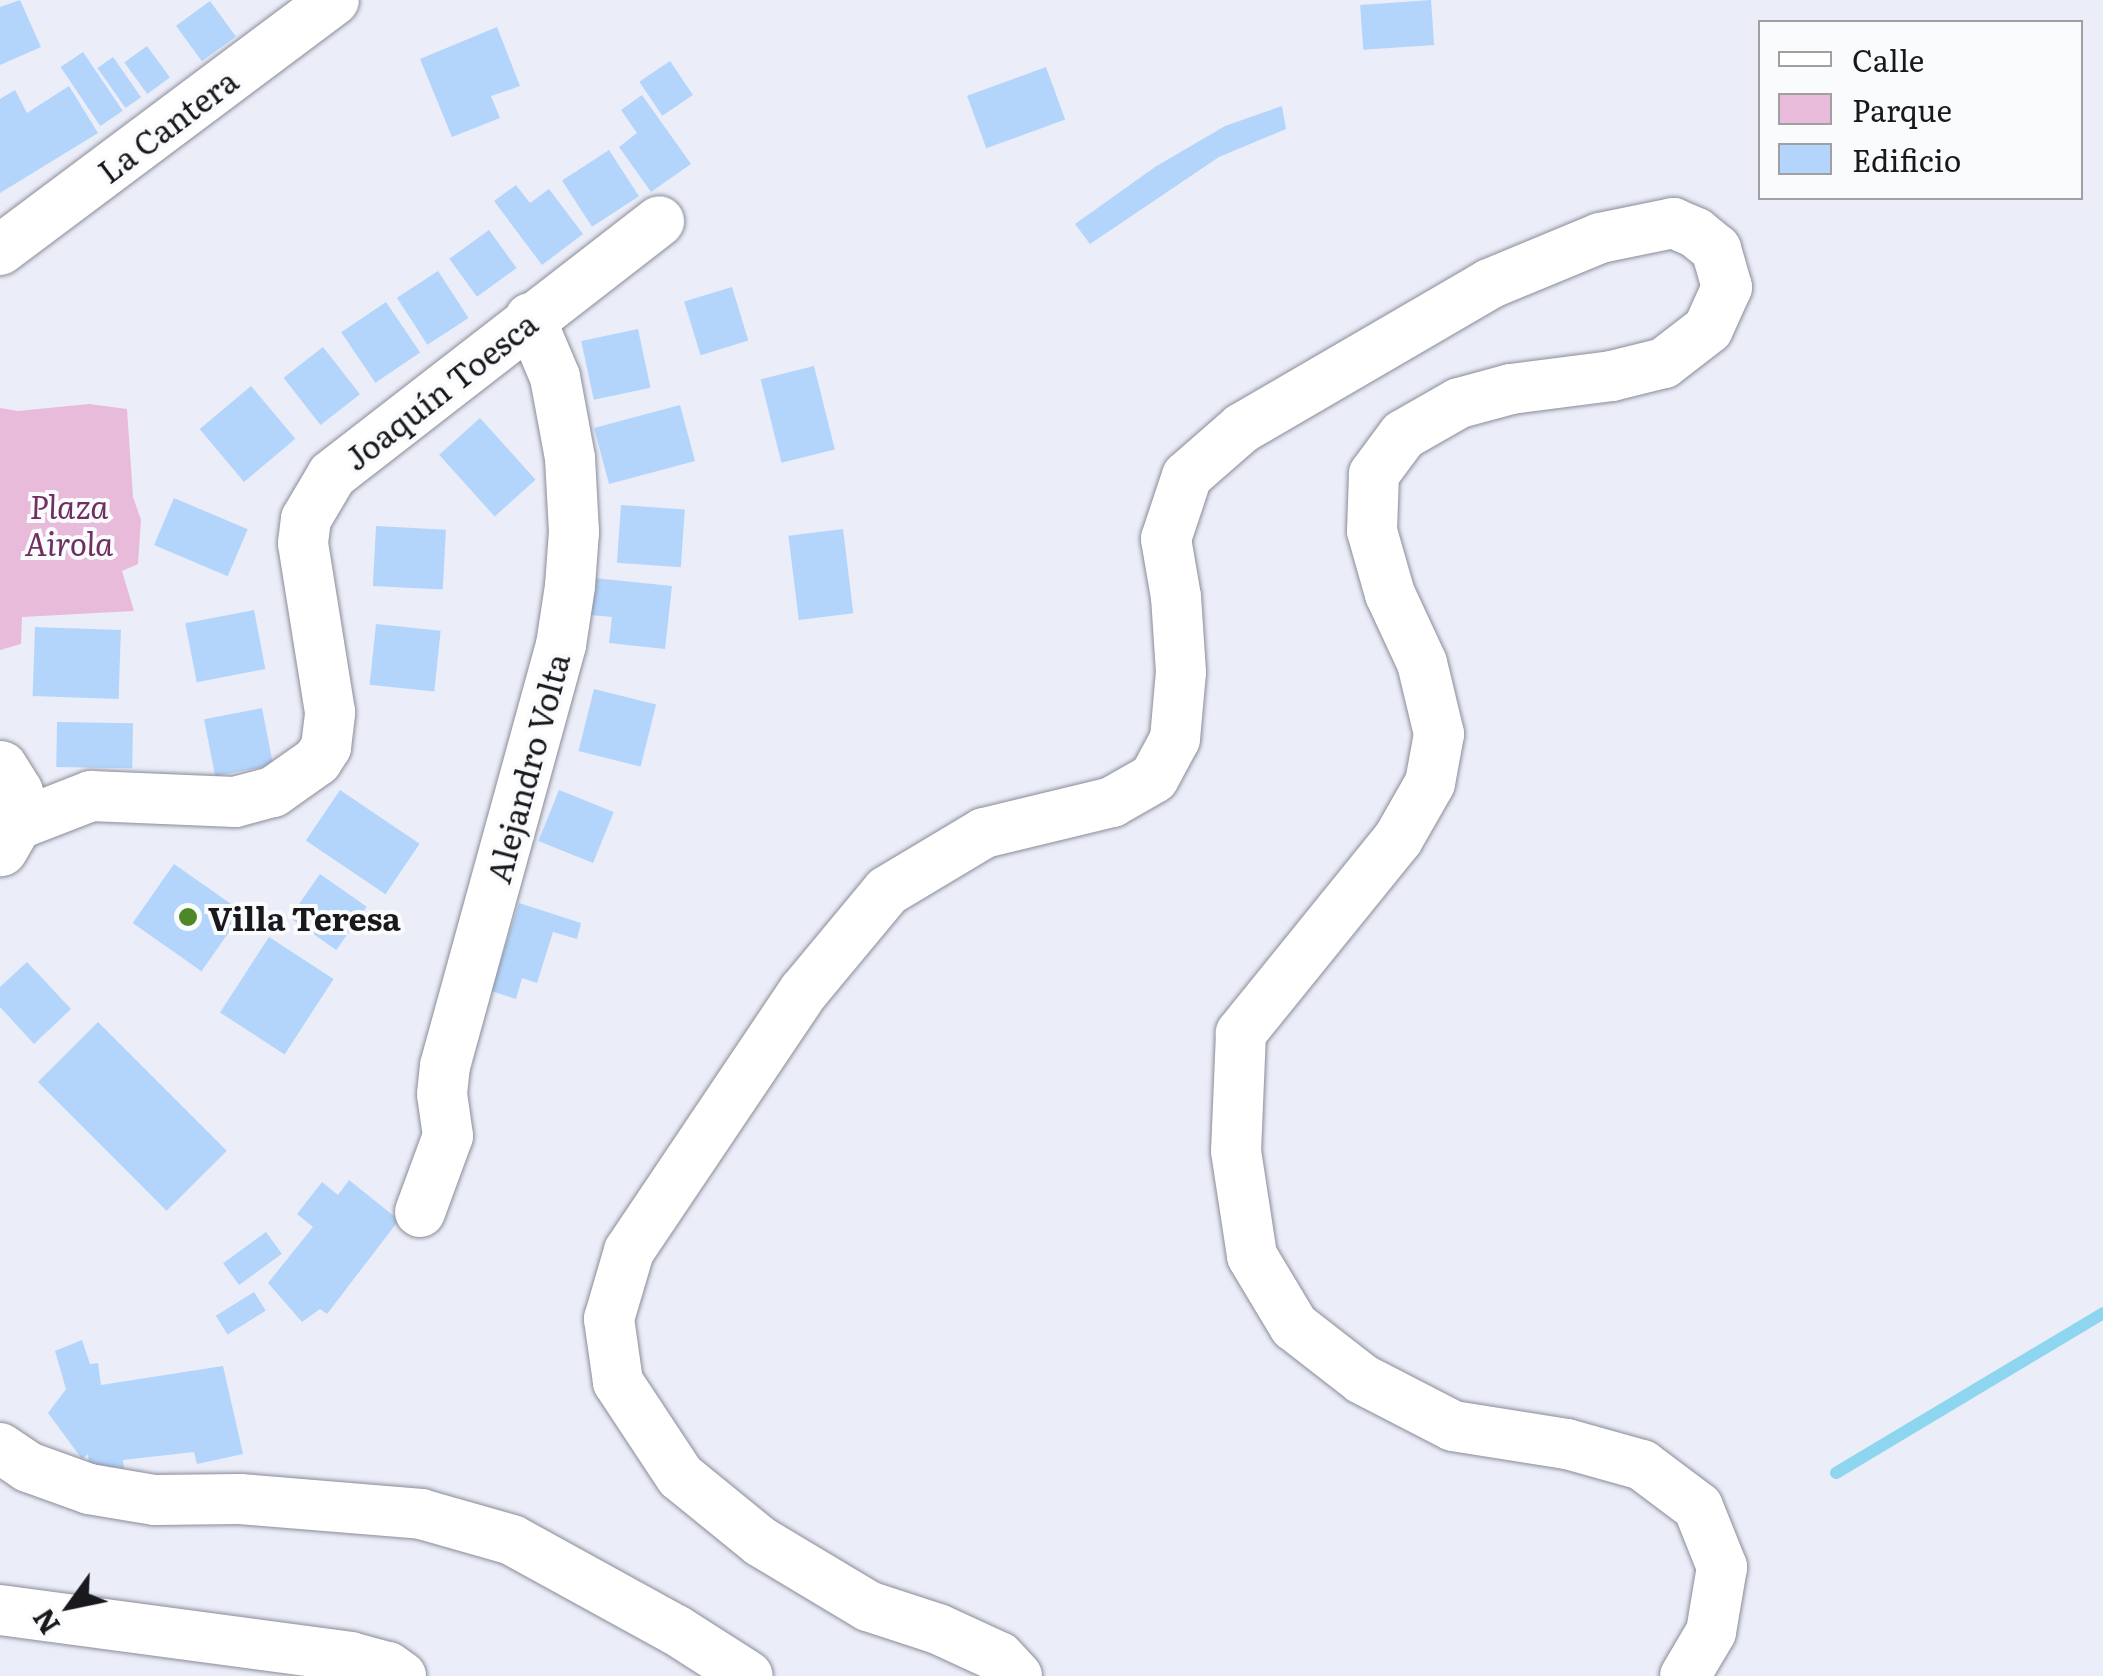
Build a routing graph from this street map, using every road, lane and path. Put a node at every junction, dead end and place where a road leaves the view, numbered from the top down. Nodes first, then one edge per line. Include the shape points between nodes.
1 (334, 0) edge
2 (659, 221) dead end
3 (0, 250) edge
4 (530, 318) junction
5 (0, 768) edge
6 (7, 837) edge
7 (420, 1212) dead end
8 (0, 1448) edge
9 (0, 1610) edge
10 (401, 1676) edge
11 (748, 1676) edge
12 (1017, 1676) edge
13 (1686, 1676) edge

1 - 3 street, La Cantera
2 - 4 street, Joaquín Toesca
4 - 6 street, Joaquín Toesca via 332,475 306,519 304,568 330,712 326,747 317,761 273,792 236,802 90,796
4 - 7 street, Alejandro Volta via 555,377 570,458 570,586 561,645 445,1066 448,1136
5 - 6 street via 21,812
8 - 11 street via 28,1467 88,1488 154,1500 256,1500 422,1514 512,1540
9 - 10 street via 350,1657
12 - 13 street via 999,1656 868,1606 761,1542 680,1476 618,1382 609,1320 629,1251 804,991 886,891 984,833 1112,802 1154,778 1175,739 1180,672 1166,540 1187,476 1242,428 1489,284 1600,238 1673,223 1716,249 1728,286 1708,329 1664,364 1460,403 1403,435 1374,474 1372,531 1390,594 1422,663 1439,734 1430,783 1398,839 1241,1033 1236,1151 1252,1256 1294,1326 1362,1379 1453,1426 1642,1464 1698,1506 1722,1567 1711,1632

